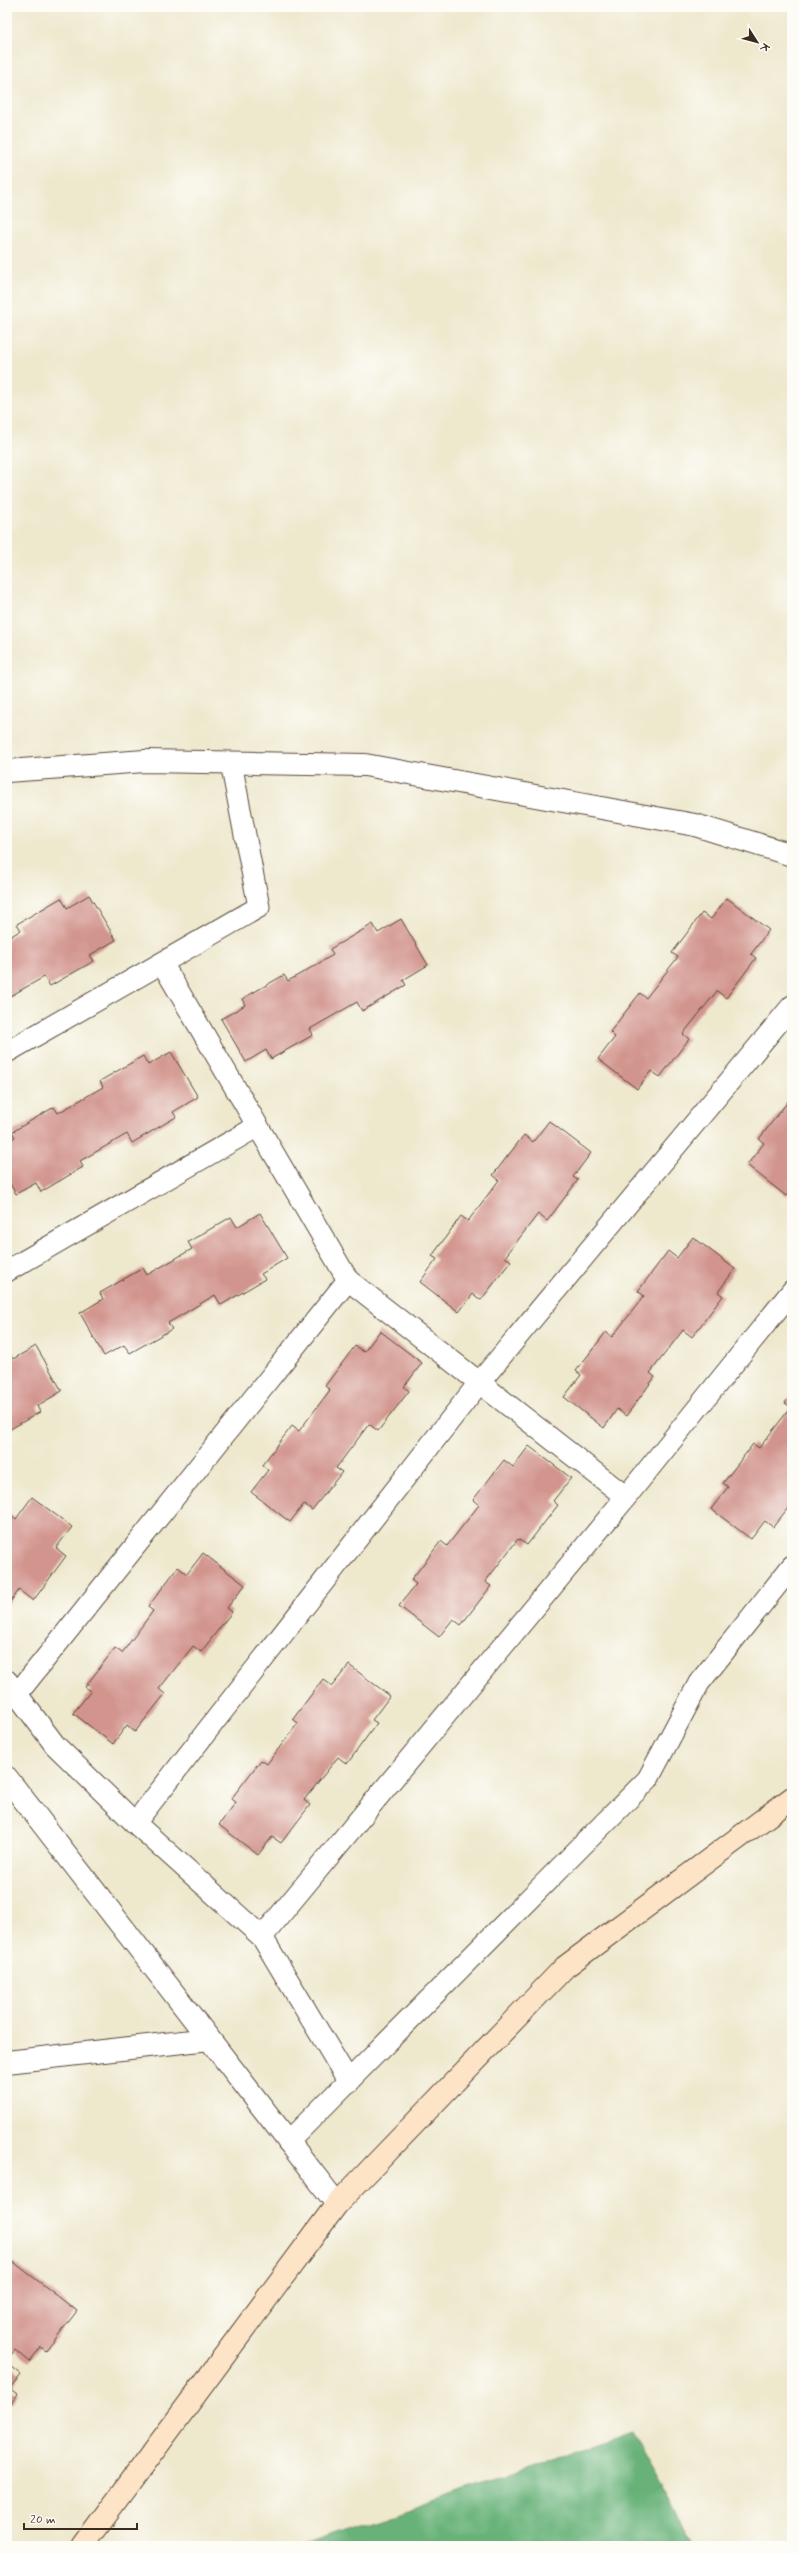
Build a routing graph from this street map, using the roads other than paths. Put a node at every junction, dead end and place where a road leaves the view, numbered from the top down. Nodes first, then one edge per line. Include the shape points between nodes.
1 (231, 763) junction
2 (7, 771) edge
3 (792, 855) edge
4 (162, 963) junction
5 (792, 1006) edge
6 (7, 1052) edge
7 (258, 1126) junction
8 (7, 1271) edge
9 (348, 1280) junction
10 (792, 1291) edge
11 (479, 1383) junction
12 (626, 1497) junction
13 (792, 1566) edge
14 (12, 1688) edge
15 (7, 1778) edge
16 (792, 1798) edge
17 (135, 1823) junction
18 (262, 1937) junction
19 (209, 2039) junction
20 (7, 2062) edge
21 (349, 2082) junction
22 (288, 2142) junction
23 (337, 2204) junction
24 (83, 2546) edge

1 - 2 street via 145,761
1 - 3 street via 365,765 696,825
1 - 4 lane via 259,907
4 - 6 lane
4 - 7 lane
5 - 11 lane
7 - 8 lane
7 - 9 lane
9 - 11 lane
9 - 14 lane
10 - 12 lane
11 - 12 lane
11 - 17 lane
12 - 18 lane
13 - 21 lane via 699,1683 648,1779
14 - 17 lane via 55,1745
15 - 19 street
16 - 23 main road via 565,1967
17 - 18 lane
18 - 21 lane
19 - 20 street
19 - 22 street
21 - 22 lane
22 - 23 street
23 - 24 main road

